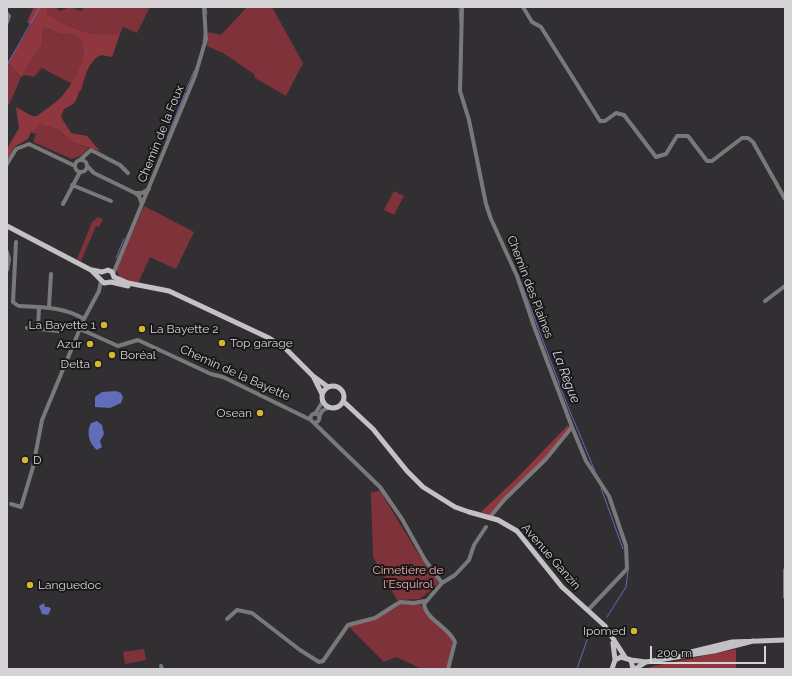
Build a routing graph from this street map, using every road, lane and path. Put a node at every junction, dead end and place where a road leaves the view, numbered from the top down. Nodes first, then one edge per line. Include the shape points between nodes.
1 (204, 7) edge
2 (462, 7) edge
3 (523, 7) edge
4 (7, 14) edge
5 (7, 22) edge
6 (7, 164) edge
7 (80, 166) junction
8 (128, 173) dead end
9 (72, 185) junction
10 (148, 191) junction
11 (135, 193) junction
12 (141, 193) junction
13 (785, 200) edge
14 (111, 202) dead end
15 (143, 202) junction
16 (63, 204) dead end
17 (7, 226) edge
18 (7, 230) edge
19 (15, 231) junction
20 (16, 242) dead end
21 (7, 252) edge
22 (9, 259) junction
23 (15, 259) junction
24 (7, 270) edge
25 (91, 270) junction
26 (102, 272) junction
27 (50, 274) dead end
28 (112, 276) junction
29 (102, 281) junction
30 (785, 286) edge
31 (765, 300) dead end
32 (39, 307) junction
33 (50, 307) junction
34 (84, 319) junction
35 (27, 328) dead end
36 (38, 329) junction
37 (80, 330) junction
38 (60, 331) dead end
39 (313, 376) junction
40 (328, 387) junction
41 (322, 394) junction
42 (323, 401) junction
43 (343, 401) junction
44 (338, 406) junction
45 (328, 407) junction
46 (356, 414) junction
47 (314, 418) junction
48 (572, 427) junction
49 (11, 504) dead end
50 (490, 517) junction
51 (486, 527) dead end
52 (785, 570) edge
53 (442, 583) junction
54 (785, 597) edge
55 (425, 601) junction
56 (588, 610) junction
57 (227, 619) dead end
58 (612, 638) junction
59 (785, 640) edge
60 (625, 657) junction
61 (615, 660) junction
62 (631, 660) junction
63 (646, 662) junction
64 (448, 669) edge
65 (612, 669) edge
66 (634, 669) edge

1 - 10 street, Chemin de la Foux via 207,32 204,48
2 - 48 street, Chemin des Plaines via 460,91 469,120 487,208 517,276
3 - 13 street via 529,18 540,27 600,121 616,113 624,115 656,157 666,154 680,135 688,136 707,161 712,161 742,138 748,138 753,142
4 - 5 street
6 - 7 street via 16,149 26,144
7 - 8 street via 91,150 120,165
7 - 9 street
7 - 11 street
9 - 14 street
9 - 16 street
10 - 12 street
10 - 15 street, Chemin de la Foux
11 - 12 street
11 - 15 street
12 - 15 street
15 - 28 street, Chemin de la Foux
17 - 19 main road
18 - 19 main road
19 - 25 main road
20 - 23 street
21 - 22 street
22 - 23 street
22 - 24 street
23 - 32 street via 13,302 18,306
25 - 26 main road
25 - 29 main road
26 - 28 main road
26 - 29 main road
27 - 33 street
28 - 29 main road
28 - 39 main road via 196,305 277,343 292,354
29 - 34 street
30 - 31 street
32 - 33 street
32 - 36 street
33 - 34 street
34 - 37 street
35 - 36 street
36 - 38 street
37 - 47 street, Chemin de la Bayette via 118,346 138,340 304,416
37 - 49 street via 42,420 34,466 21,507
39 - 40 main road
39 - 41 main road
40 - 41 main road
40 - 43 main road via 339,389 343,394
41 - 42 main road
42 - 45 main road
42 - 47 street
43 - 44 main road
43 - 46 main road, Avenue Ganzin
44 - 45 main road
44 - 46 main road, Avenue Ganzin
45 - 47 street
46 - 50 main road, Avenue Ganzin via 373,429 423,487 455,507
47 - 53 street via 319,429 380,487
48 - 50 street via 546,459
48 - 56 street, Chemin des Plaines via 586,461 609,496 626,546 628,560 627,569
50 - 56 main road, Avenue Ganzin via 517,531 552,576
51 - 53 street via 474,545 469,560 455,575
52 - 54 street
53 - 55 street
55 - 57 street via 400,602 375,618 348,625 323,661 319,662 248,611 237,610
55 - 64 street via 424,608 455,642
56 - 58 main road, Avenue Ganzin via 605,626
58 - 60 main road, Avenue Ganzin
58 - 61 main road, Avenue Ganzin
59 - 63 main road via 732,642 682,656
60 - 61 main road
60 - 62 main road
61 - 65 main road
62 - 63 main road
62 - 66 main road
63 - 66 main road

